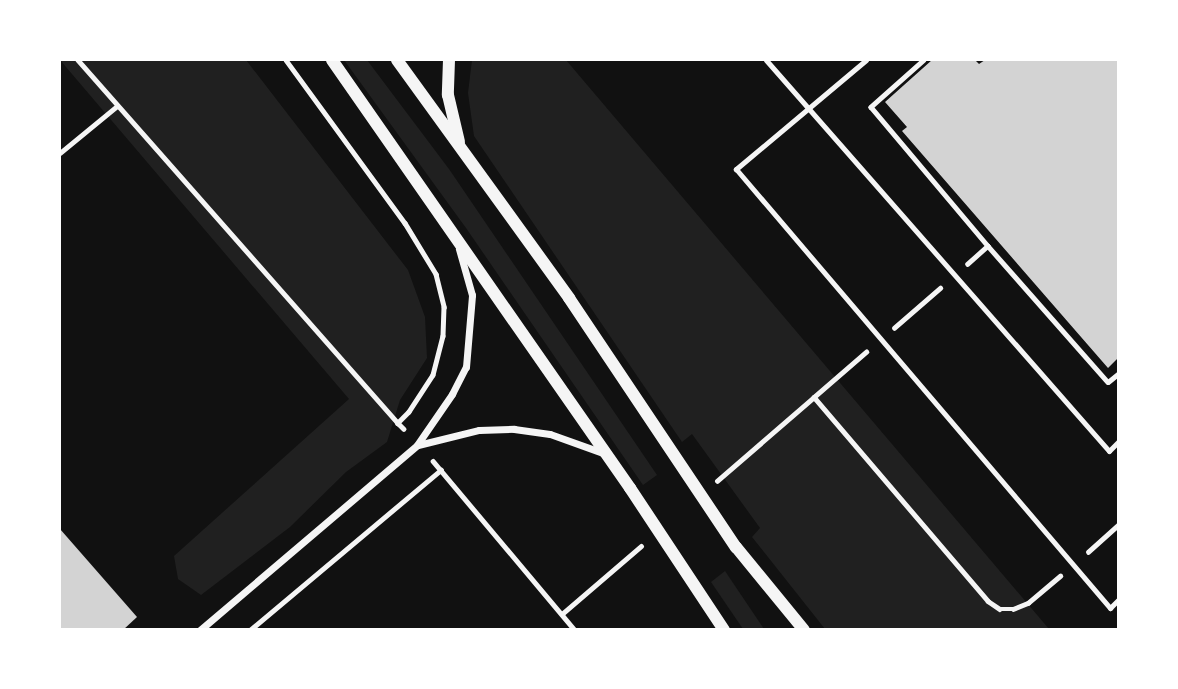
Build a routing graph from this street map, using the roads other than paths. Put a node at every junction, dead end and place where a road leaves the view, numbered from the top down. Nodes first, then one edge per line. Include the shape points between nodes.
1 (332, 60) edge
2 (397, 60) edge
3 (449, 60) edge
4 (766, 60) edge
5 (866, 60) edge
6 (808, 108) junction
7 (461, 149) junction
8 (454, 231) junction
9 (1118, 442) edge
10 (417, 445) junction
11 (607, 455) junction
12 (1118, 600) edge
13 (200, 629) edge
14 (724, 629) edge
15 (804, 629) edge

1 - 8 street
2 - 7 street
3 - 7 street via 448,94
4 - 6 lane
5 - 6 lane
6 - 9 lane via 1109,451
6 - 12 lane via 736,169 1110,608
7 - 15 street via 569,299 736,547
8 - 10 street via 472,295 466,367
8 - 11 street
10 - 11 street via 479,430 514,429 550,434
10 - 13 street
11 - 14 street

